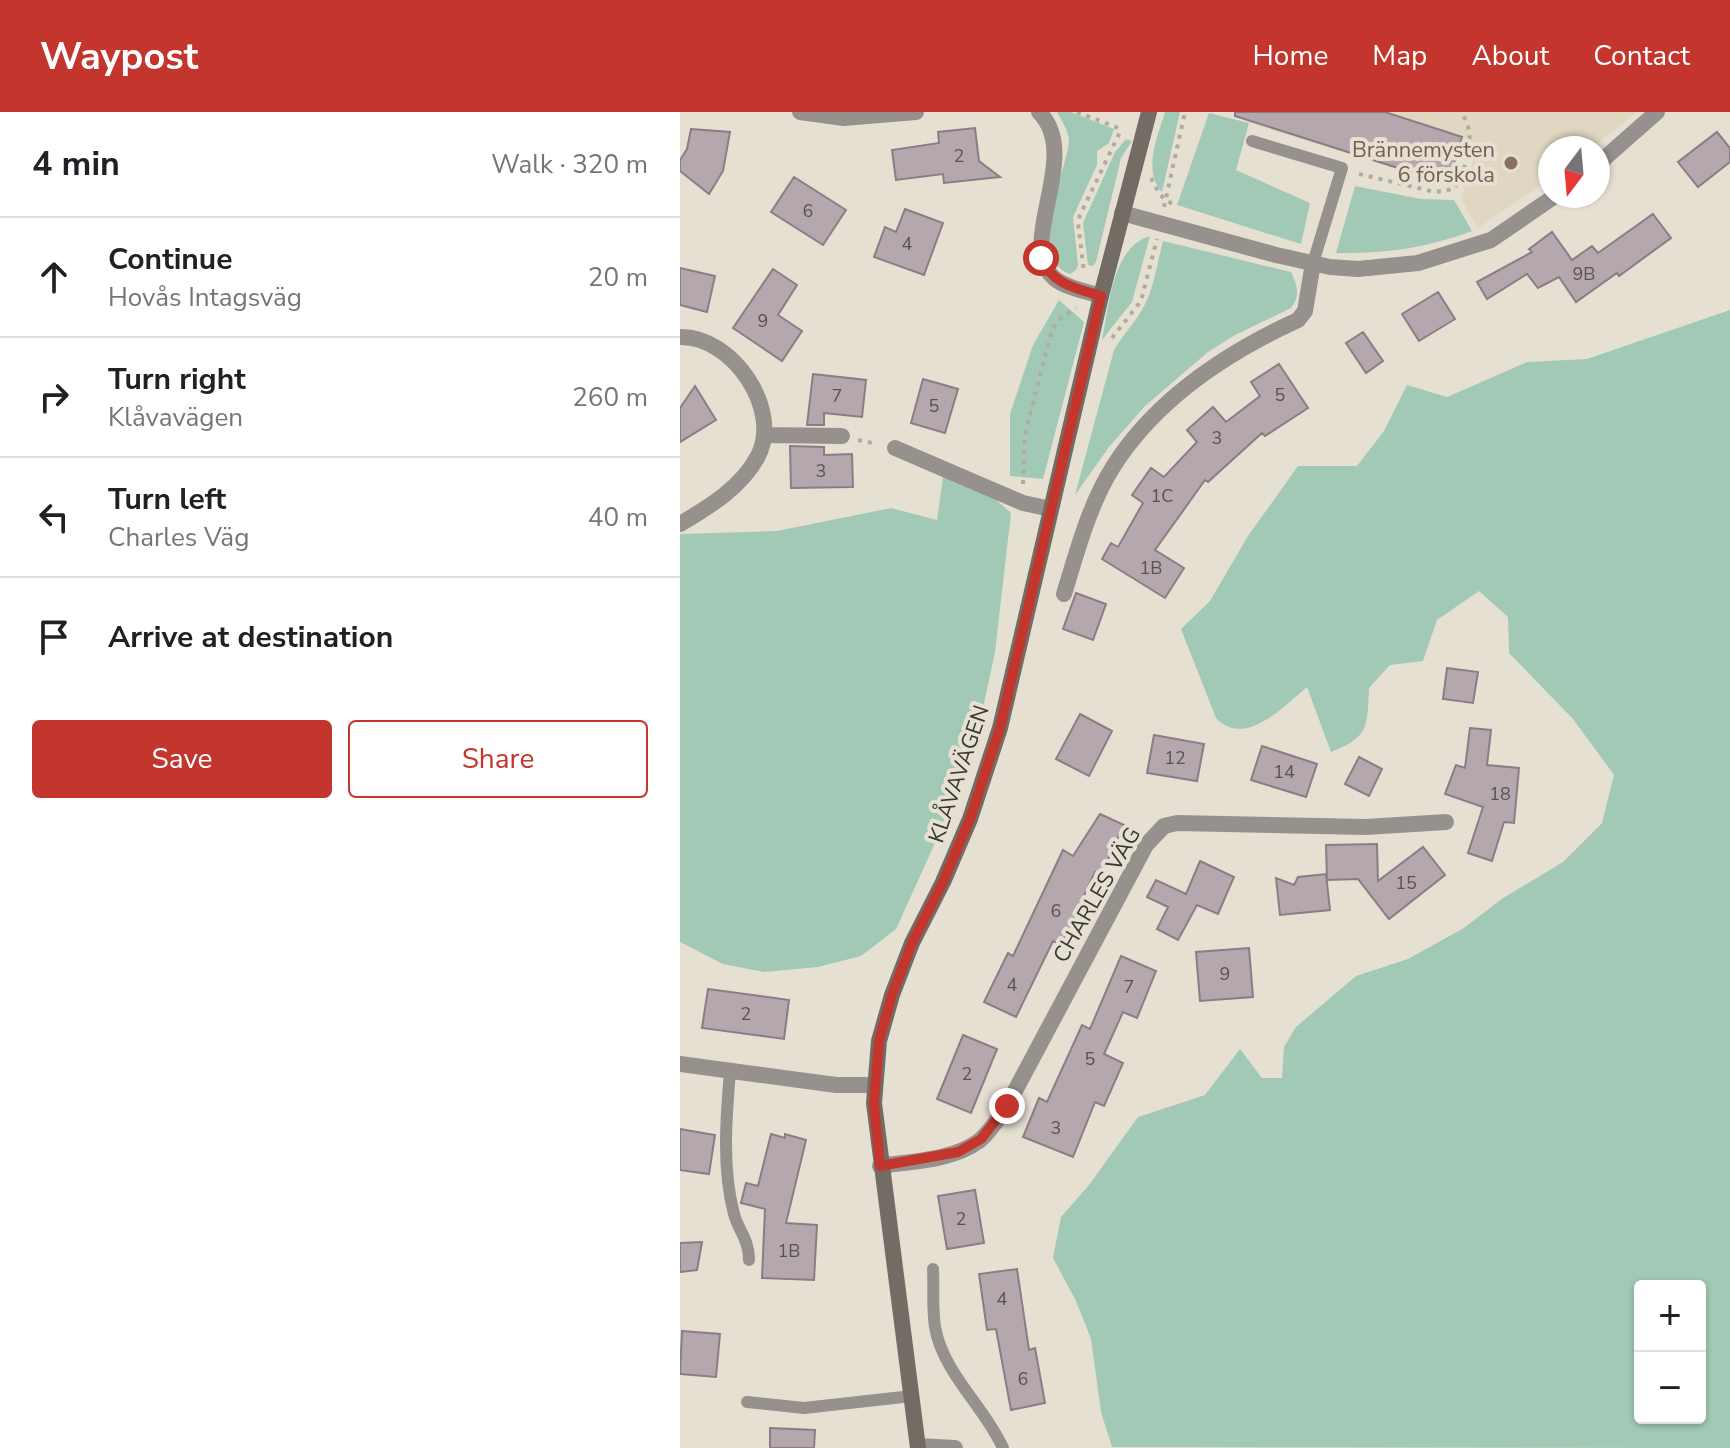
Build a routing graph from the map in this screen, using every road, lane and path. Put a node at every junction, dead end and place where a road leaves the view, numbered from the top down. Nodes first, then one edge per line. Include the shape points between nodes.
1 (800, 112) edge
2 (916, 112) edge
3 (1039, 112) edge
4 (1149, 112) edge
5 (1185, 112) edge
6 (1461, 112) edge
7 (1657, 112) edge
8 (1252, 141) dead end
9 (1610, 153) edge
10 (1342, 168) junction
11 (1538, 208) edge
12 (1122, 213) junction
13 (1161, 223) junction
14 (1313, 263) junction
15 (1101, 296) junction
16 (680, 337) edge
17 (1108, 346) dead end
18 (765, 435) junction
19 (842, 436) joint
20 (895, 448) joint
21 (1051, 509) junction
22 (680, 524) edge
23 (1064, 594) dead end
24 (1446, 822) dead end
25 (680, 1064) edge
26 (730, 1072) junction
27 (874, 1085) junction
28 (880, 1166) junction
29 (749, 1260) dead end
30 (933, 1269) dead end
31 (912, 1396) junction
32 (747, 1402) dead end
33 (918, 1447) edge
34 (955, 1448) edge
35 (1003, 1448) edge

1 - 2 street via 844,118
3 - 15 street via 1055,151 1041,258 1062,284
4 - 12 street, KLÅVAVÄGEN
5 - 13 path
6 - 10 path via 1470,145 1454,189 1418,189
7 - 9 street
8 - 10 lane
10 - 14 lane
11 - 14 street via 1491,240 1418,263 1358,269
12 - 13 street
12 - 15 street, KLÅVAVÄGEN
13 - 14 street
13 - 17 path via 1141,301
14 - 23 street via 1305,311 1298,320 1211,367 1126,449 1102,489
15 - 21 street, KLÅVAVÄGEN
16 - 18 street via 719,347 738,365 759,405
18 - 19 street
18 - 22 street via 739,482
19 - 20 path
20 - 21 street via 1023,503
21 - 27 street, KLÅVAVÄGEN via 986,774 892,995
24 - 28 street, CHARLES VÄG via 1400,827 1164,826 1146,845 1007,1106 981,1139 958,1152
25 - 26 street
26 - 27 street
26 - 29 lane via 729,1184
27 - 28 street, KLÅVAVÄGEN
28 - 31 street, KLÅVAVÄGEN
30 - 35 lane via 935,1328 951,1369
31 - 32 lane via 804,1408
31 - 33 street, KLÅVAVÄGEN
33 - 34 street

